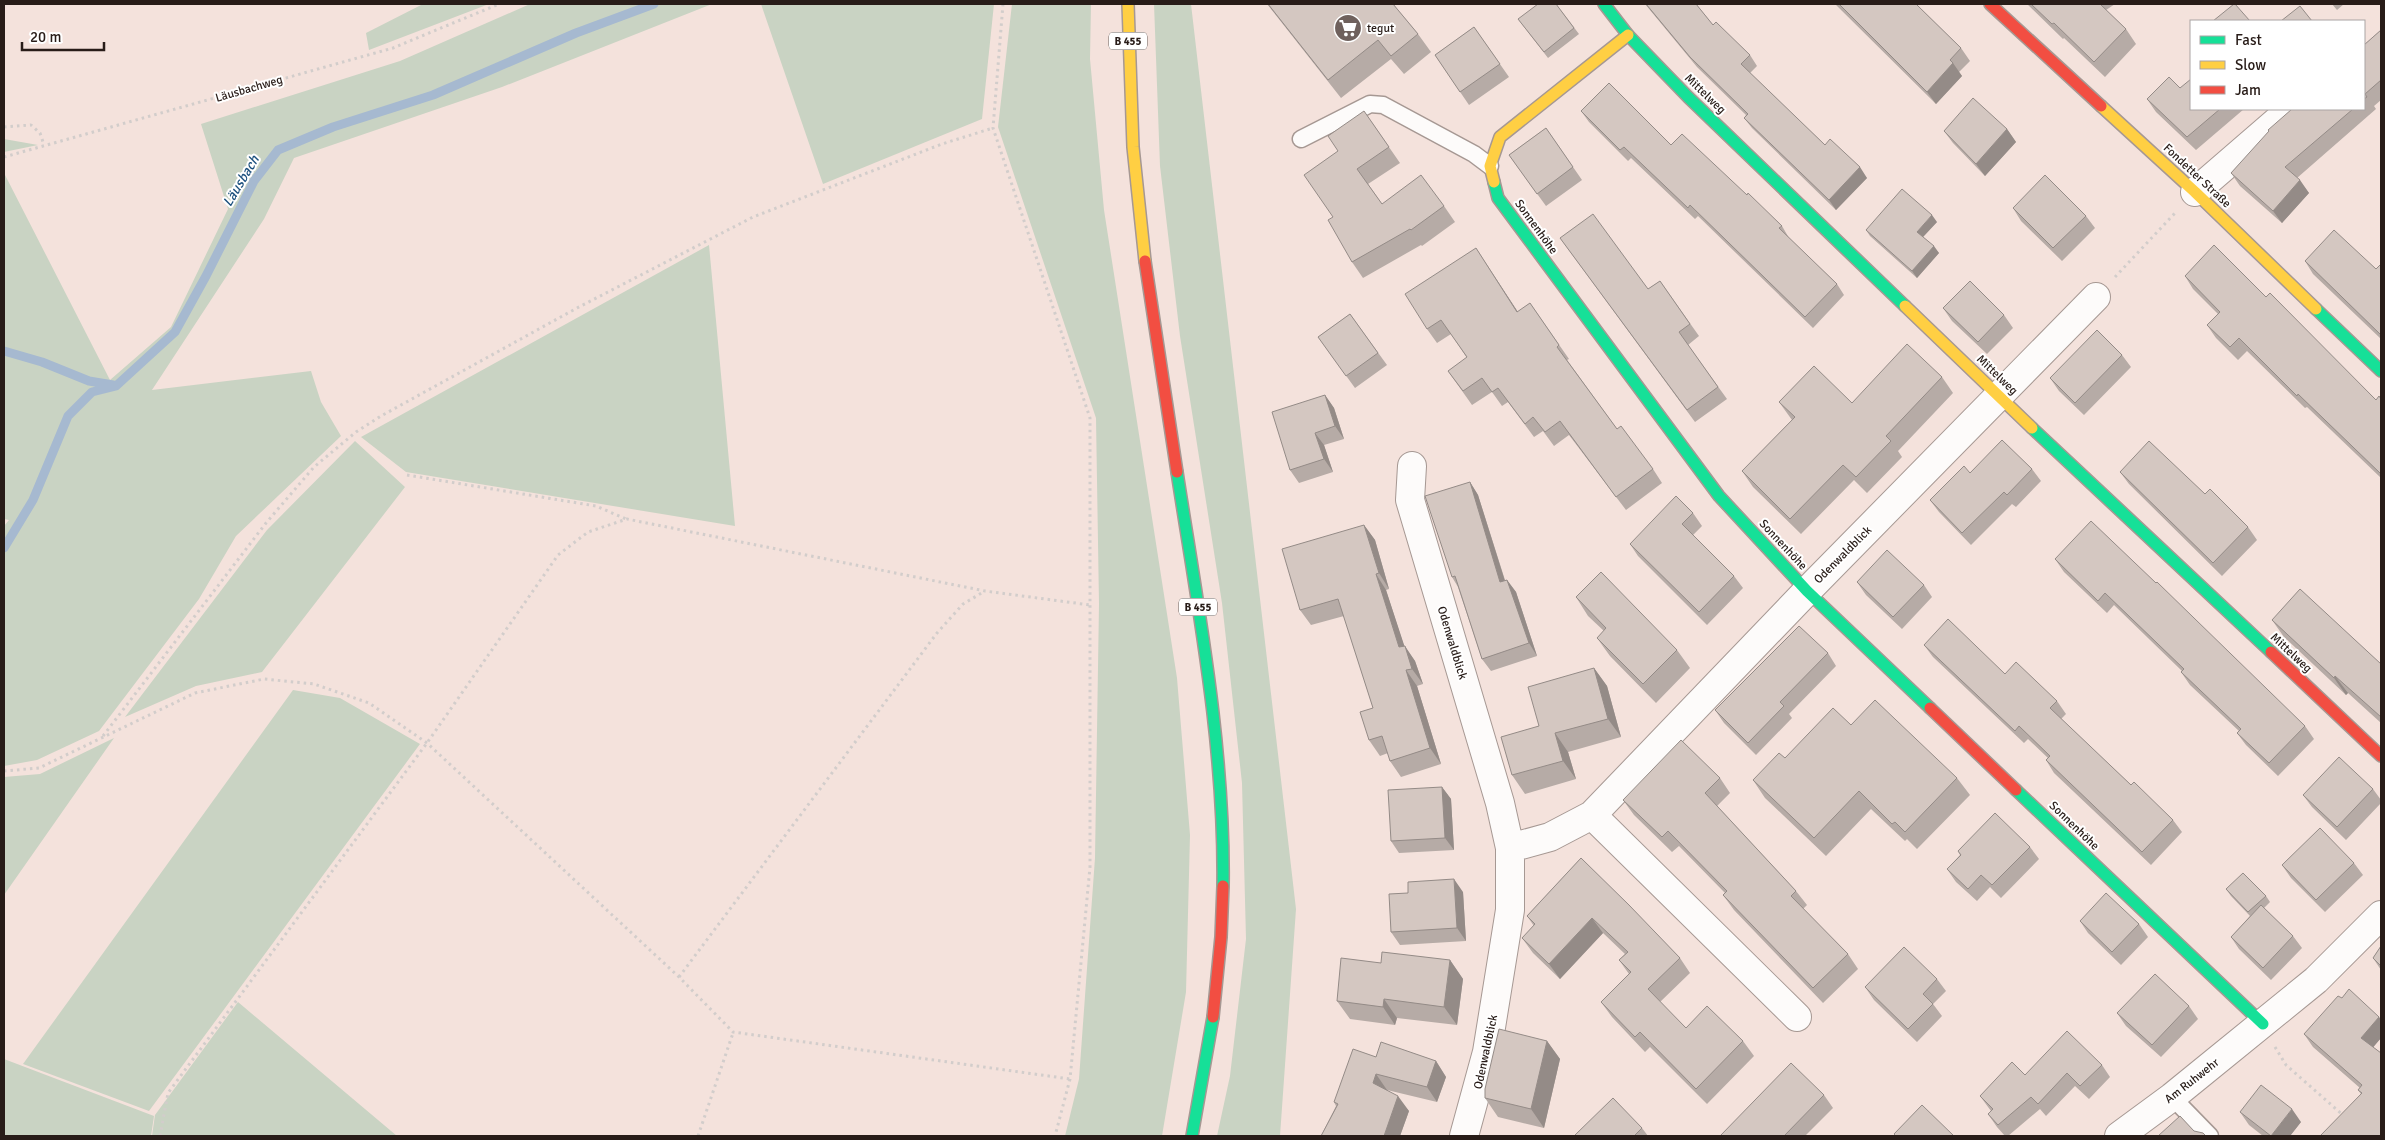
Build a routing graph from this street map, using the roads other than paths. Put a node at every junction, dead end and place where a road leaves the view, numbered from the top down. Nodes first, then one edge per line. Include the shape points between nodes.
1 (1128, 4) edge
2 (1604, 4) edge
3 (1990, 4) edge
4 (1628, 35) junction
5 (2289, 110) edge
6 (1301, 139) dead end
7 (1490, 166) junction
8 (2195, 192) junction
9 (2096, 297) road end
10 (2381, 371) edge
11 (2000, 397) junction
12 (1412, 466) dead end
13 (1807, 591) junction
14 (2381, 756) edge
15 (1592, 815) junction
16 (1510, 848) junction
17 (2381, 915) edge
18 (1797, 1017) dead end
19 (2263, 1024) junction
20 (2172, 1097) junction
21 (1192, 1136) edge
22 (1464, 1136) edge
23 (2119, 1136) edge
24 (2210, 1136) edge

1 - 21 street, B 455 via 1128,79 1141,232 1199,612 1220,796 1224,868 1221,940 1215,1012
2 - 4 street, Mittelweg
3 - 8 street, Fondetter Straße
4 - 7 street via 1500,136
4 - 11 street, Mittelweg via 1695,104
5 - 8 street
6 - 7 lane via 1370,104 1383,105 1474,154
7 - 13 street, Sonnenhöhe via 1498,198 1713,488
8 - 10 street, Fondetter Straße
9 - 11 street, Odenwaldblick
11 - 13 street, Odenwaldblick
11 - 14 street, Mittelweg
12 - 16 street, Odenwaldblick via 1410,500 1500,803
13 - 15 street, Odenwaldblick
13 - 19 street, Sonnenhöhe
15 - 16 street, Odenwaldblick via 1550,837
15 - 18 street
16 - 22 street, Odenwaldblick via 1510,910 1501,975 1487,1052
17 - 19 street, Am Ruhwehr via 2316,980
19 - 20 street, Am Ruhwehr
20 - 23 street, Am Ruhwehr
20 - 24 lane

